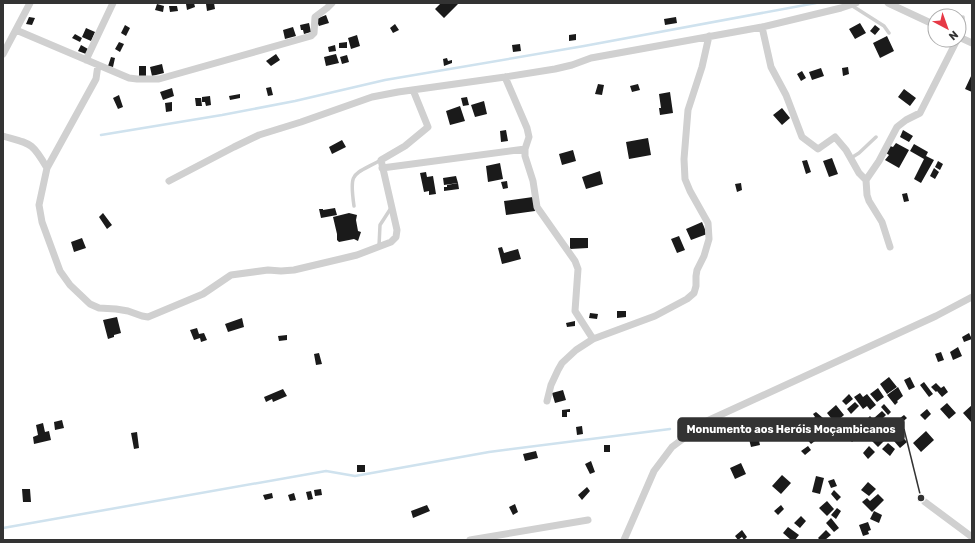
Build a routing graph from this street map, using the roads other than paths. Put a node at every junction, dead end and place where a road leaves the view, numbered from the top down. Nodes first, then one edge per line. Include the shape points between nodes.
1 (30, 3) edge
2 (113, 3) edge
3 (332, 3) edge
4 (888, 3) edge
5 (853, 4) edge
6 (927, 21) edge
7 (762, 27) junction
8 (16, 30) junction
9 (889, 33) dead end
10 (708, 36) junction
11 (953, 48) edge
12 (3, 54) edge
13 (86, 60) junction
14 (98, 65) junction
15 (110, 69) junction
16 (505, 77) junction
17 (96, 80) junction
18 (413, 90) junction
19 (3, 136) edge
20 (876, 138) dead end
21 (525, 149) junction
22 (851, 158) junction
23 (381, 160) junction
24 (47, 168) junction
25 (382, 168) junction
26 (866, 180) junction
27 (169, 181) dead end
28 (354, 206) dead end
29 (391, 208) junction
30 (379, 246) junction
31 (890, 247) dead end
32 (972, 297) edge
33 (593, 339) junction
34 (547, 401) dead end
35 (925, 502) dead end
36 (588, 520) dead end
37 (972, 537) edge
38 (470, 540) edge
39 (624, 540) edge

1 - 8 street
2 - 13 street
3 - 15 street via 315,17 314,33 311,36 159,79 129,78
4 - 6 street
5 - 7 street
5 - 9 lane via 884,26
7 - 10 street
7 - 22 street via 771,67 786,95 802,137 818,149 835,137
8 - 12 street
8 - 13 street
10 - 16 street via 591,58 571,66
10 - 33 street via 702,67 688,110 684,159 685,179 708,223 709,239 697,270 694,293 655,316
11 - 26 street via 920,113 897,127
13 - 14 street
14 - 15 street
14 - 17 street
15 - 17 street
16 - 18 street
16 - 21 street via 528,128 529,137
17 - 24 street
18 - 23 street via 428,128
18 - 27 street via 372,98 259,135
19 - 24 street via 30,144
20 - 22 lane
21 - 25 street
21 - 33 street via 537,207 578,269 575,311
22 - 26 street
23 - 25 street
23 - 28 lane via 352,179
24 - 30 street via 39,205 42,222 60,271 70,285 90,304 99,308 116,309 148,317 203,294 231,276 268,270 294,270 357,255
25 - 29 street
26 - 31 street via 869,201 882,222
29 - 30 lane via 380,225
29 - 30 street via 397,230 396,237 391,242
32 - 39 street via 707,421 672,447 654,471
33 - 34 street via 562,363 551,385
35 - 37 street
36 - 38 street

